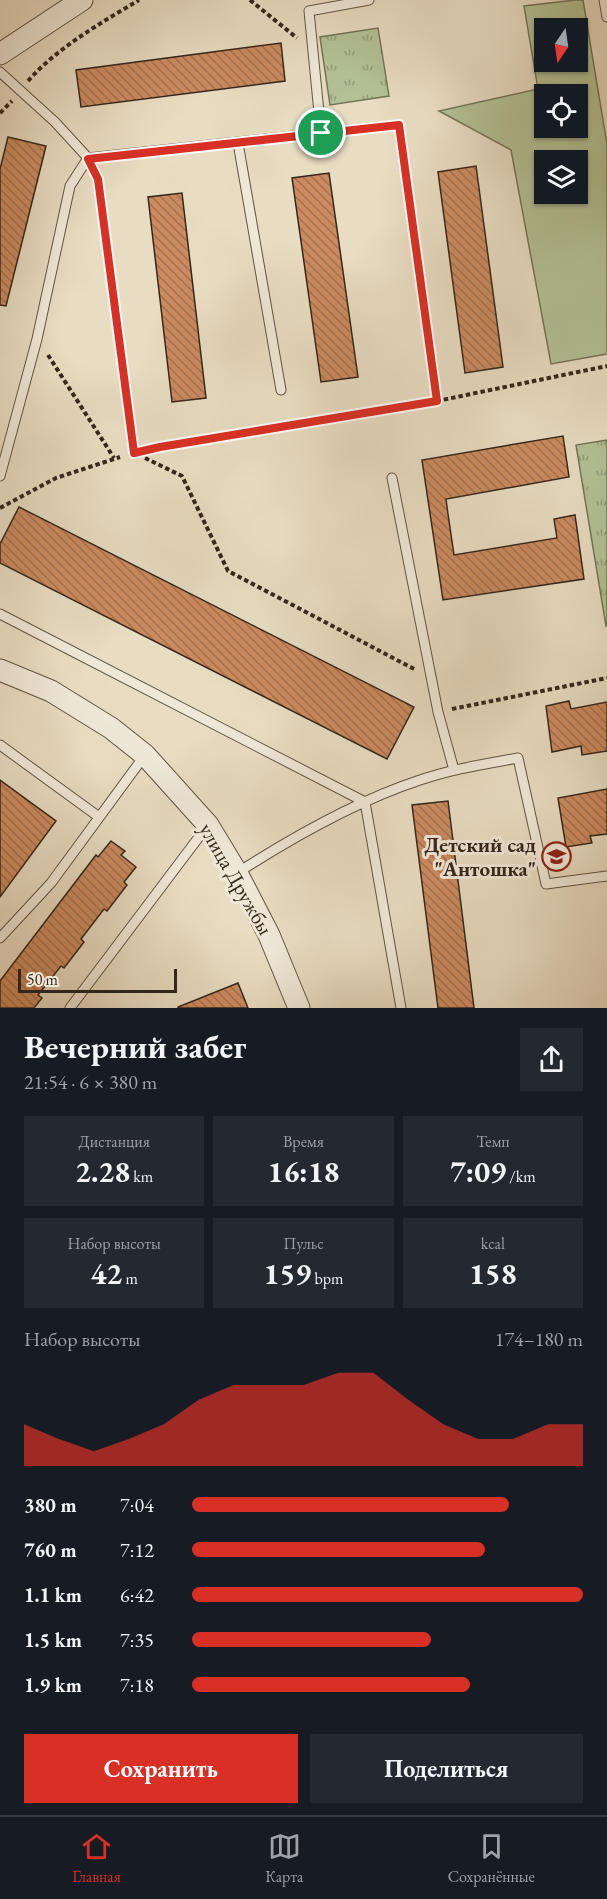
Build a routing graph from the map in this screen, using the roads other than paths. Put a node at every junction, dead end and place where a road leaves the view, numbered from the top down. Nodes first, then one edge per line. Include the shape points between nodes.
1 (82, 0) edge
2 (369, 0) edge
3 (604, 0) edge
4 (607, 18) edge
5 (0, 54) edge
6 (0, 72) edge
7 (321, 133) junction
8 (238, 142) junction
9 (88, 159) junction
10 (429, 344) road end
11 (281, 390) dead end
12 (134, 453) road end
13 (0, 476) edge
14 (392, 478) dead end
15 (0, 614) edge
16 (0, 670) edge
17 (0, 745) edge
18 (145, 755) junction
19 (454, 770) junction
20 (365, 802) junction
21 (99, 818) junction
22 (208, 825) junction
23 (237, 873) junction
24 (607, 876) edge
25 (0, 938) edge
26 (70, 1008) edge
27 (299, 1008) edge
28 (401, 1008) edge

1 - 5 street
2 - 7 lane via 309,11
3 - 4 lane
6 - 9 lane
7 - 8 lane
7 - 10 lane via 399,125
8 - 9 lane
8 - 11 lane
9 - 12 lane via 98,179
9 - 13 lane via 70,186 37,339
14 - 19 lane via 438,712
15 - 20 lane
16 - 18 street, улица Дружбы via 51,691 111,728
17 - 21 lane
18 - 21 lane
18 - 22 street, улица Дружбы
19 - 20 lane
19 - 24 lane via 518,758 546,884
20 - 23 lane via 282,844
20 - 28 lane
21 - 25 lane via 51,883
22 - 23 street, улица Дружбы
22 - 26 lane
23 - 27 street, улица Дружбы via 269,935

